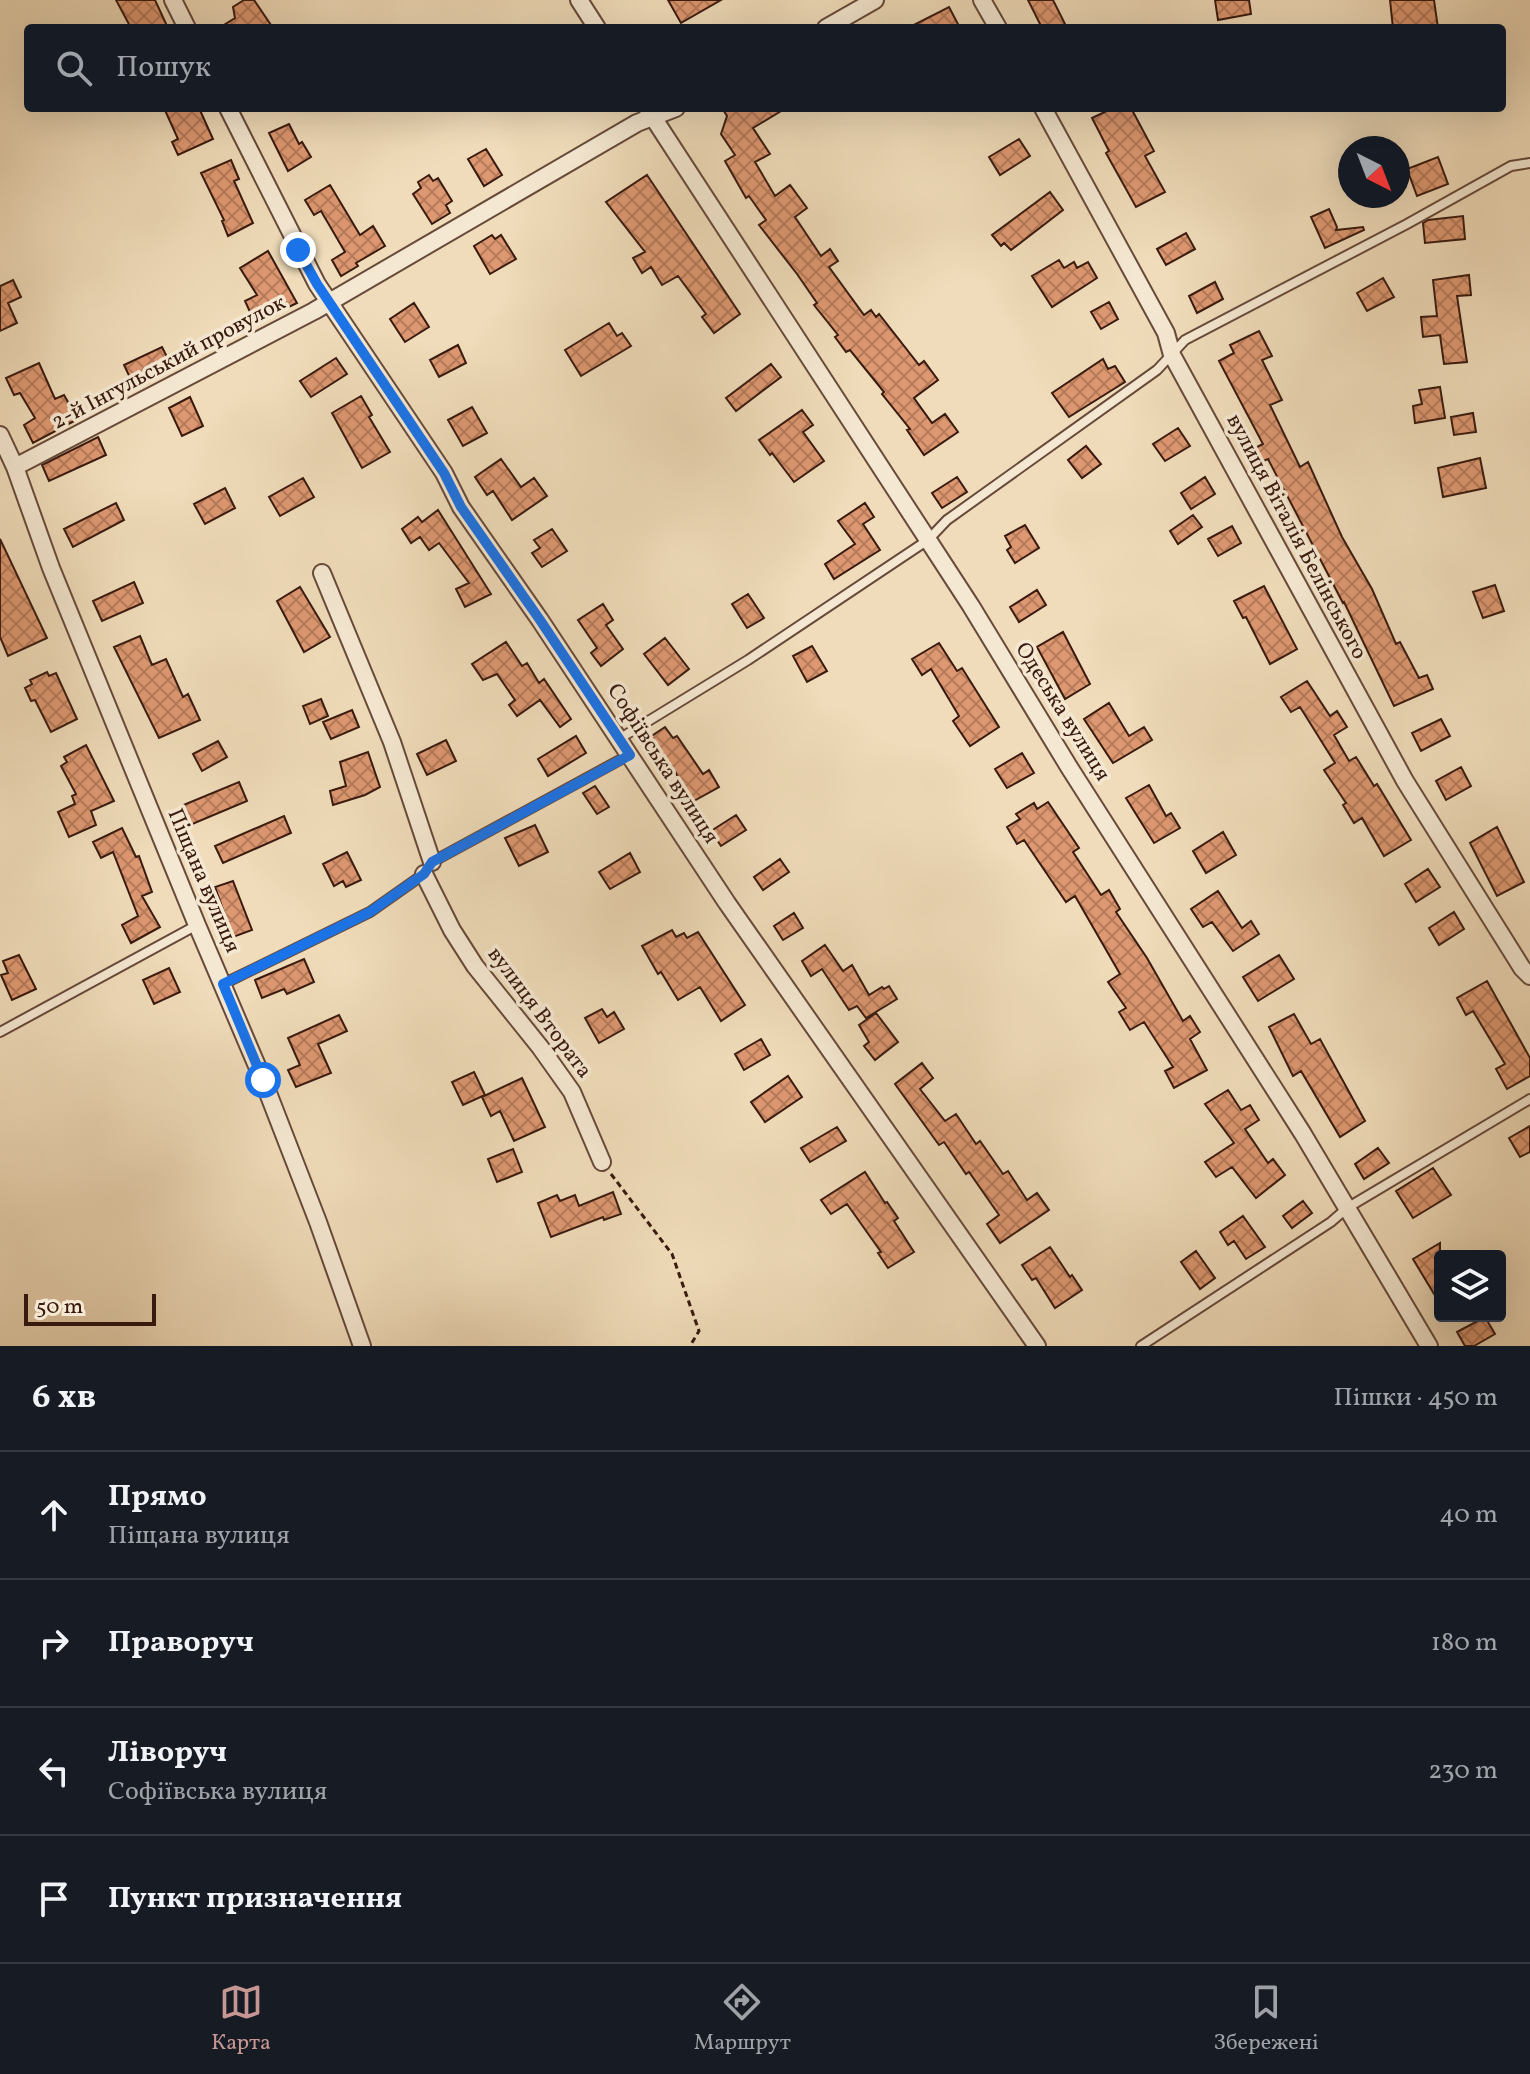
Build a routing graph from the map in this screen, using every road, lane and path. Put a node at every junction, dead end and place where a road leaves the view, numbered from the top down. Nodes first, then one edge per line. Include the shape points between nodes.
1 (173, 0) edge
2 (579, 0) edge
3 (875, 0) edge
4 (982, 0) edge
5 (185, 24) edge
6 (594, 24) edge
7 (833, 24) edge
8 (996, 24) edge
9 (230, 112) edge
10 (1045, 112) edge
11 (650, 113) edge
12 (1530, 163) edge
13 (330, 301) junction
14 (1172, 355) junction
15 (0, 435) edge
16 (15, 467) junction
17 (928, 540) junction
18 (322, 573) dead end
19 (619, 739) junction
20 (630, 755) junction
21 (428, 868) junction
22 (197, 925) junction
23 (1530, 976) edge
24 (223, 984) junction
25 (0, 1032) edge
26 (1530, 1099) edge
27 (602, 1162) joint
28 (1347, 1208) junction
29 (362, 1346) edge
30 (690, 1346) edge
31 (1037, 1346) edge
32 (1141, 1346) edge
33 (1429, 1346) edge

1 - 5 street
2 - 6 street
3 - 7 street
4 - 8 street
9 - 13 street, Софіївська вулиця via 298,250
10 - 14 street, вулиця Віталія Белінського via 1166,333
11 - 13 street, 2-й Інгульський провулок
11 - 17 street, Одеська вулиця
12 - 14 lane via 1511,166 1185,340
13 - 16 street, 2-й Інгульський провулок
13 - 19 street, Софіївська вулиця via 461,507
14 - 17 lane via 947,520
14 - 23 street, вулиця Віталія Белінського via 1398,768
15 - 16 street, Піщана вулиця
16 - 22 street, Піщана вулиця
17 - 19 lane
17 - 28 street, Одеська вулиця
18 - 21 street, вулиця Втората via 392,742
19 - 20 street, Софіївська вулиця
20 - 21 lane
20 - 31 street, Софіївська вулиця via 727,903
21 - 24 lane via 370,912
21 - 27 street, вулиця Втората via 452,930 572,1092
22 - 24 street, Піщана вулиця
22 - 25 lane
24 - 29 street, Піщана вулиця
26 - 28 lane
27 - 30 path via 672,1254 699,1331
28 - 32 lane
28 - 33 street, Одеська вулиця

